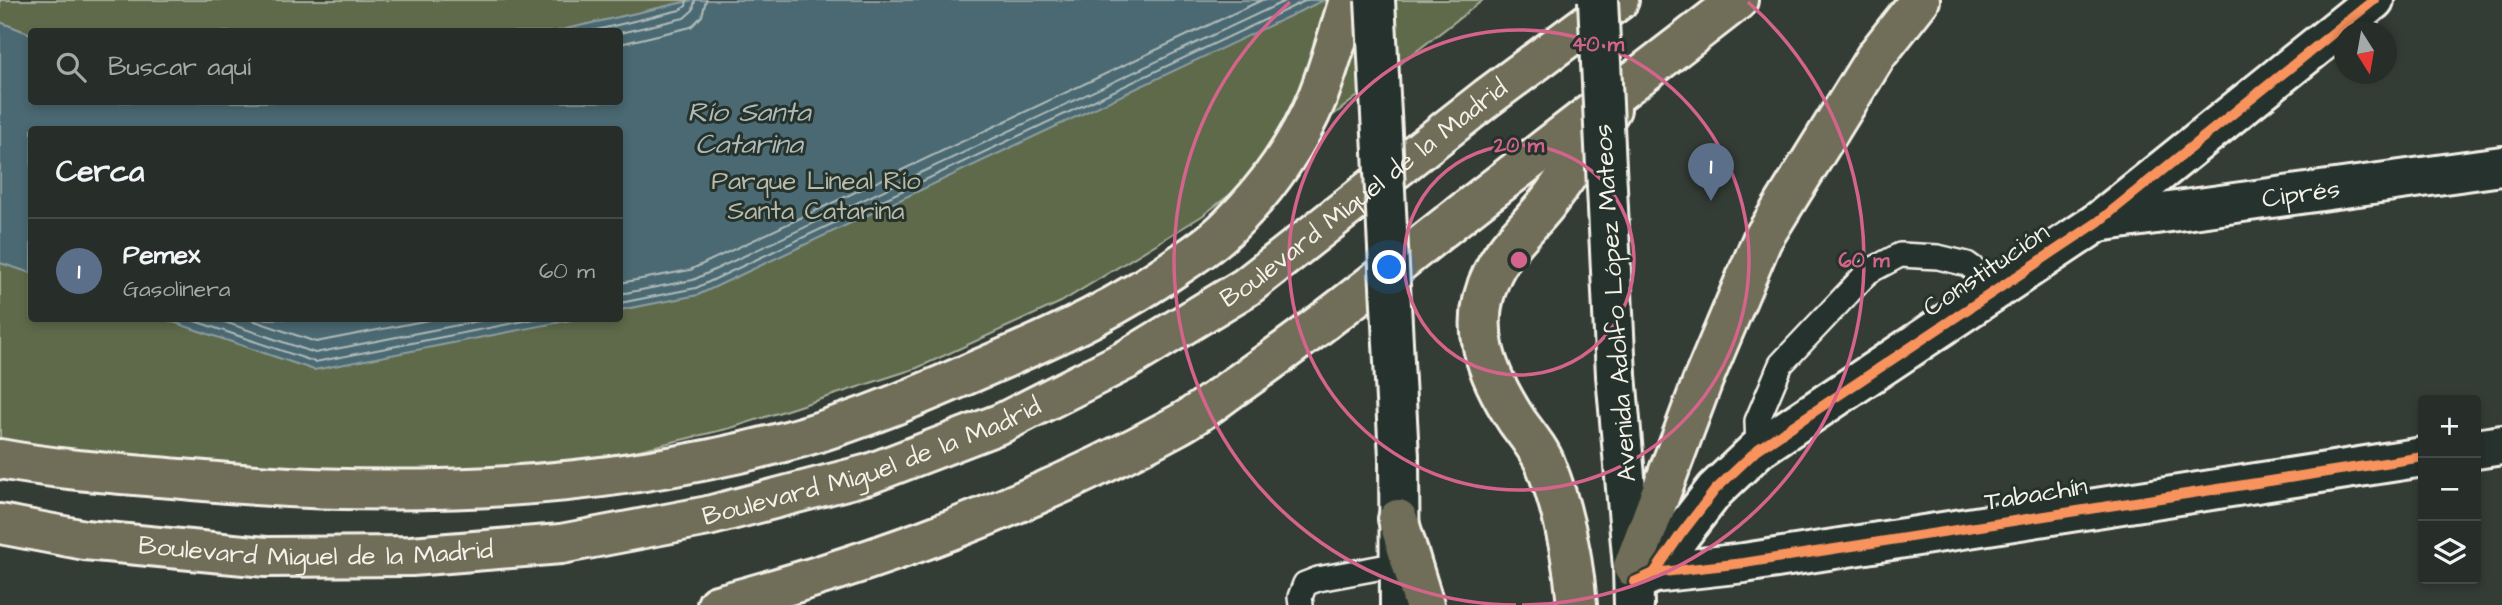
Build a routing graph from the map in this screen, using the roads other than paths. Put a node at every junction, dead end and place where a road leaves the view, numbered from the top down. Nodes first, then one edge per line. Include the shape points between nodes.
1 (1349, 0) edge
2 (1376, 0) edge
3 (1598, 0) edge
4 (1619, 0) edge
5 (1738, 0) edge
6 (1920, 0) edge
7 (2374, 0) edge
8 (1624, 89) junction
9 (2502, 166) edge
10 (2098, 222) junction
11 (2000, 288) junction
12 (2502, 445) edge
13 (2481, 448) edge
14 (1758, 449) junction
15 (2418, 458) edge
16 (0, 459) edge
17 (1398, 519) junction
18 (0, 524) edge
19 (1399, 564) junction
20 (1639, 582) edge
21 (717, 605) edge
22 (1301, 605) edge
23 (1400, 605) edge
24 (1424, 605) edge
25 (1577, 605) edge

1 - 16 highway via 1318,97 1299,133 1278,168 1229,227 1160,278 1078,327 904,402 805,436 647,471 521,486 393,490 254,486
2 - 17 street, bridge via 1399,457
3 - 20 street, Avenida Adolfo López Mateos, bridge via 1616,375
4 - 18 highway, Boulevard Miguel de la Madrid via 1246,287 1126,360 1002,423 869,474 708,516 561,544 411,556 266,557 85,540
5 - 8 highway
6 - 20 highway via 1877,56 1762,240 1703,380
7 - 10 street, Constitución
8 - 21 highway via 1306,337 1179,425 1020,502 906,546
8 - 25 highway via 1568,175 1501,257 1491,275 1479,334 1506,403 1545,462 1564,516
9 - 10 street, Ciprés
10 - 11 street, Constitución
11 - 14 street, Constitución
11 - 14 lane via 1967,264 1938,257 1900,255 1868,272 1781,364 1757,421
12 - 13 street
14 - 20 street, Constitución via 1715,490
15 - 20 street, Tabachín
17 - 19 street
17 - 24 highway
19 - 22 lane via 1305,584
19 - 23 street

